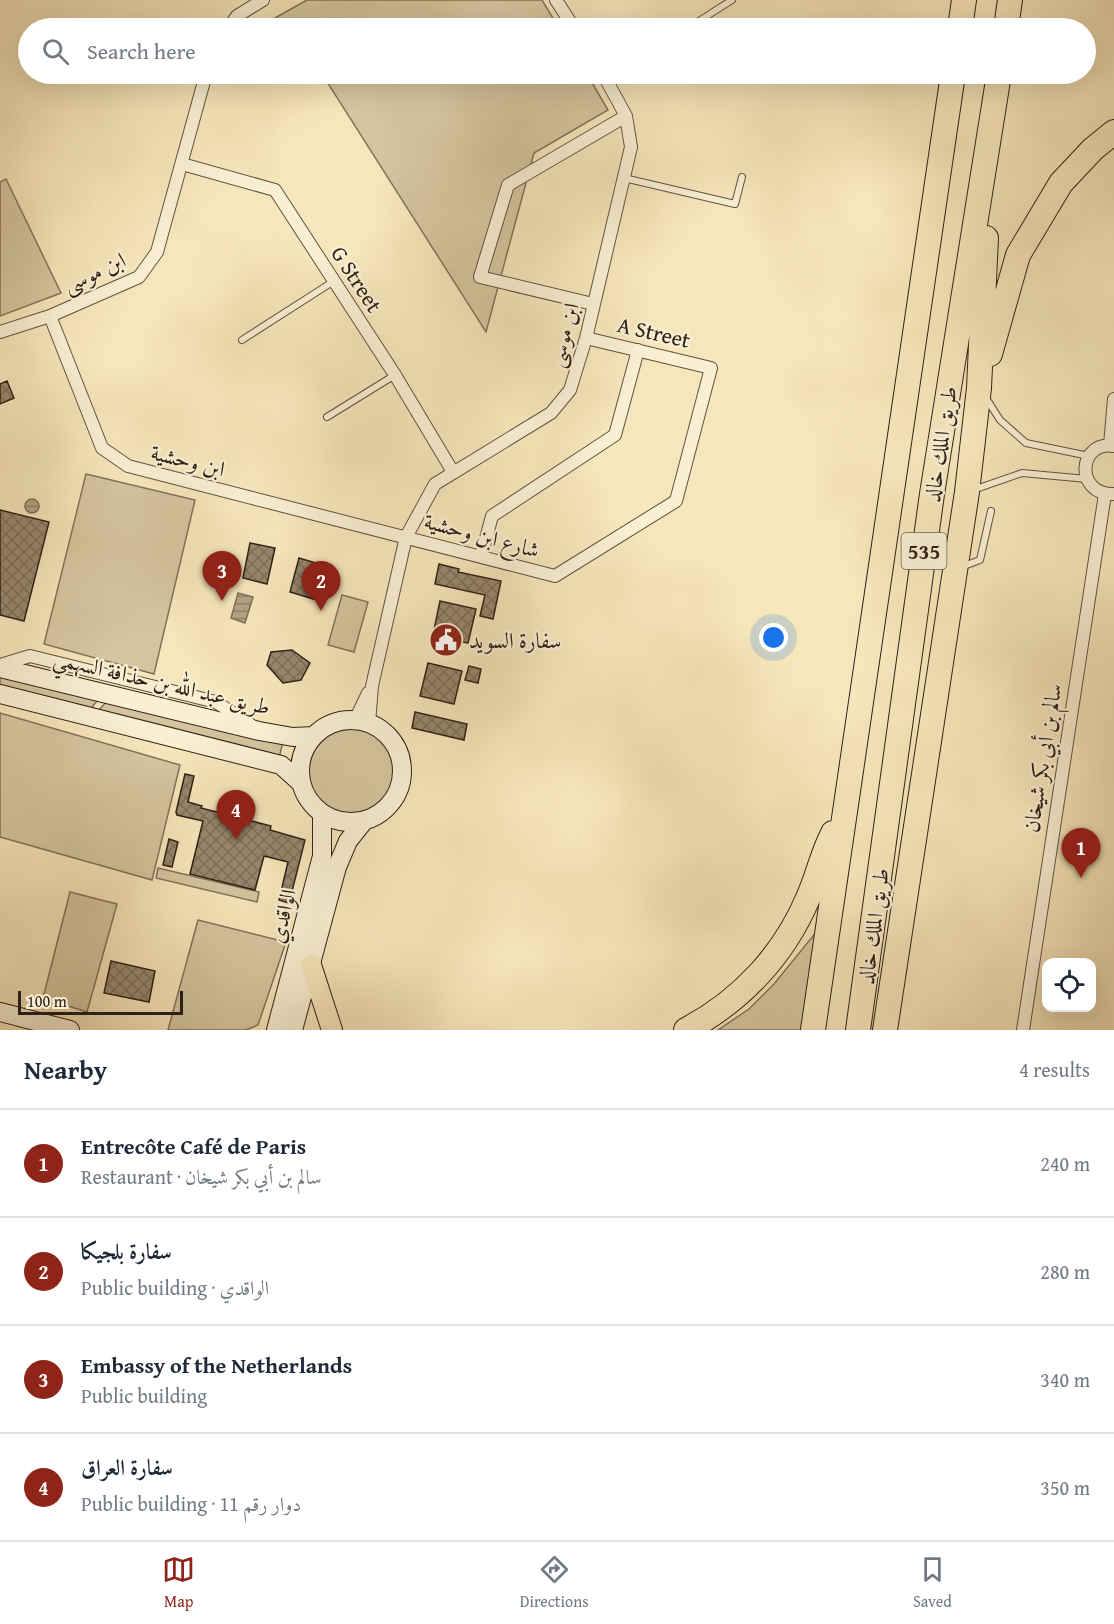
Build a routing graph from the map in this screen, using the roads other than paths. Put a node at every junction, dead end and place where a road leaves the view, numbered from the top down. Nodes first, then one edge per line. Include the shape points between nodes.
1 (263, 0) edge
2 (556, 0) edge
3 (732, 0) edge
4 (964, 0) edge
5 (1010, 0) edge
6 (236, 18) edge
7 (568, 18) edge
8 (704, 18) edge
9 (961, 18) edge
10 (1007, 18) edge
11 (203, 84) edge
12 (612, 84) edge
13 (952, 84) edge
14 (997, 84) edge
15 (626, 116) junction
16 (992, 118) junction
17 (1114, 132) edge
18 (182, 164) junction
19 (742, 177) dead end
20 (623, 178) junction
21 (334, 281) junction
22 (593, 304) junction
23 (50, 316) junction
24 (0, 332) edge
25 (586, 338) junction
26 (242, 340) dead end
27 (638, 350) junction
28 (711, 368) joint
29 (395, 375) junction
30 (979, 388) junction
31 (1114, 399) edge
32 (327, 417) dead end
33 (1112, 446) edge
34 (1089, 456) junction
35 (453, 472) junction
36 (1087, 479) junction
37 (967, 492) junction
38 (1110, 494) edge
39 (991, 511) dead end
40 (406, 537) junction
41 (481, 557) junction
42 (955, 569) junction
43 (0, 667) edge
44 (0, 694) edge
45 (362, 722) junction
46 (314, 736) junction
47 (301, 783) junction
48 (846, 807) junction
49 (322, 813) junction
50 (364, 821) junction
51 (311, 965) junction
52 (0, 1012) edge
53 (70, 1030) edge
54 (276, 1030) edge
55 (293, 1030) edge
56 (332, 1030) edge
57 (686, 1030) edge
58 (813, 1030) edge
59 (858, 1030) edge
60 (885, 1030) edge
61 (1023, 1030) edge

1 - 6 street
2 - 7 street
3 - 8 lane
4 - 9 highway
5 - 10 highway
11 - 18 street, ابن موسى
12 - 15 street, ابن موسى
13 - 48 highway, طريق الملك خالد / 535
14 - 16 highway, طريق الملك خالد / 535
15 - 20 street, ابن موسى via 631,147
15 - 22 street via 508,185 480,277
16 - 30 highway
16 - 59 highway, طريق الملك خالد / 535 via 932,494
17 - 30 highway via 1061,183 1018,255
18 - 21 street, G Street via 275,190
18 - 23 street, ابن موسى via 157,252 139,277
19 - 20 lane via 735,204
20 - 22 street, ابن موسى
21 - 26 lane
21 - 29 street, G Street
22 - 25 street, ابن موسى
23 - 24 street, ابن موسى
23 - 40 street, ابن وحشية via 102,448 128,466
25 - 27 street, A Street
25 - 35 street, ابن موسى via 570,390 551,413
27 - 28 street, A Street
27 - 41 street via 615,435 492,516
28 - 41 street, شارع ابن وحشية via 676,501 555,576
29 - 32 lane
29 - 35 street, G Street
30 - 34 lane via 1000,420 1026,443
30 - 37 highway
31 - 33 street
33 - 34 street via 1094,450
34 - 36 street
35 - 40 street, ابن موسى via 435,484
36 - 37 lane via 1022,473
36 - 38 street via 1098,491
37 - 42 highway
38 - 61 street, سالم بن أبي بكر شيخان
39 - 42 lane via 980,560
40 - 41 street, شارع ابن وحشية
40 - 45 street
42 - 60 highway
43 - 46 street, طريق عبد الله بن حذافة السهمي via 259,731
44 - 47 street via 280,765
45 - 46 street via 340,721
45 - 50 street via 383,731 394,744 401,758 402,774 399,790 390,804
46 - 47 street via 304,750
47 - 49 street via 309,800
48 - 57 highway via 825,849 809,897 768,966 714,1015
48 - 58 highway, طريق الملك خالد / 535
49 - 50 street via 342,822
49 - 54 street, الواقدي via 322,856
50 - 51 street, الواقدي via 348,841 337,867
51 - 55 street, الواقدي
51 - 56 main road
52 - 53 street

